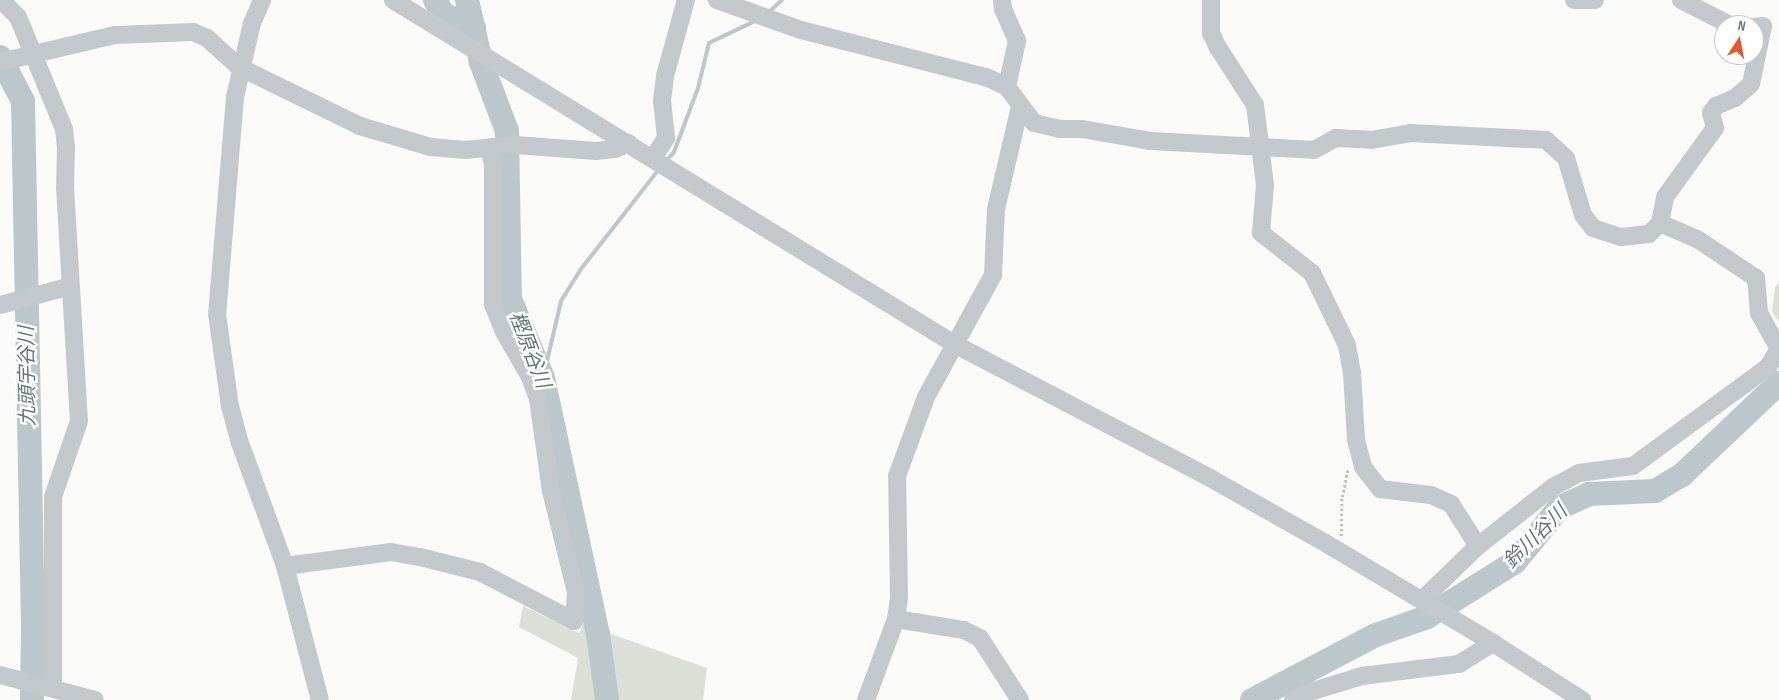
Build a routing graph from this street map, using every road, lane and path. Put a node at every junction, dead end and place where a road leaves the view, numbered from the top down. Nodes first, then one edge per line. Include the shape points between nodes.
1 (262, 0) edge
2 (393, 0) edge
3 (686, 0) edge
4 (717, 0) edge
5 (1002, 0) edge
6 (1212, 0) edge
7 (1574, 0) edge
8 (1595, 0) edge
9 (1681, 0) edge
10 (10, 4) edge
11 (1714, 17) edge
12 (33, 53) junction
13 (0, 62) edge
14 (1754, 65) edge
15 (240, 67) junction
16 (1008, 87) junction
17 (1020, 107) junction
18 (629, 144) junction
19 (492, 147) junction
20 (1259, 148) junction
21 (659, 162) junction
22 (1660, 223) junction
23 (72, 286) junction
24 (0, 305) edge
25 (956, 345) junction
26 (1779, 349) edge
27 (1349, 462) dead end
28 (1478, 546) junction
29 (1341, 552) junction
30 (285, 566) junction
31 (1425, 602) junction
32 (896, 619) junction
33 (1494, 643) junction
34 (0, 675) edge
35 (50, 687) junction
36 (94, 700) edge
37 (320, 700) edge
38 (866, 700) edge
39 (1020, 700) edge
40 (1293, 700) edge
41 (1582, 700) edge

1 - 15 street
2 - 18 street
3 - 21 street via 665,76 662,101 666,138
4 - 16 street via 801,30 986,77
5 - 16 street via 1017,41
6 - 20 street via 1211,33 1256,105
7 - 8 street
9 - 11 street
10 - 12 street
12 - 13 street
12 - 15 street via 115,35 193,32 208,38
12 - 23 street via 64,129
14 - 22 street via 1750,84 1735,98 1716,106 1711,113 1715,128 1665,197
15 - 19 street via 360,126 430,147 465,150
15 - 30 street via 217,314 230,406 240,443
16 - 17 street
17 - 20 street via 1034,123 1059,129 1082,129 1150,141
17 - 25 street via 996,209 993,275
18 - 19 street via 616,149 596,150 516,145
18 - 21 street
19 - 30 street via 493,305 538,399 552,492 576,592 574,621 480,572 420,557 391,552
20 - 22 street via 1314,150 1336,138 1371,140 1410,132 1532,136 1546,140 1566,158 1583,215 1593,228 1620,237 1635,237 1648,234
20 - 28 street via 1264,186 1261,233 1312,273 1339,328 1352,372 1356,440 1370,480 1380,489 1431,495 1451,504
21 - 25 street
22 - 26 street via 1697,239 1756,278 1759,313
23 - 24 street
23 - 35 street via 79,420 53,497
25 - 29 street via 1210,478
25 - 32 street via 926,397 897,476 899,598
26 - 28 street via 1768,367 1633,466 1579,473 1553,487
27 - 29 path via 1342,497
28 - 31 street
29 - 31 street
30 - 37 street
31 - 33 street
32 - 38 street
32 - 39 street via 964,630 980,638
33 - 40 street via 1458,664 1362,676
33 - 41 street
34 - 35 street
35 - 36 street

